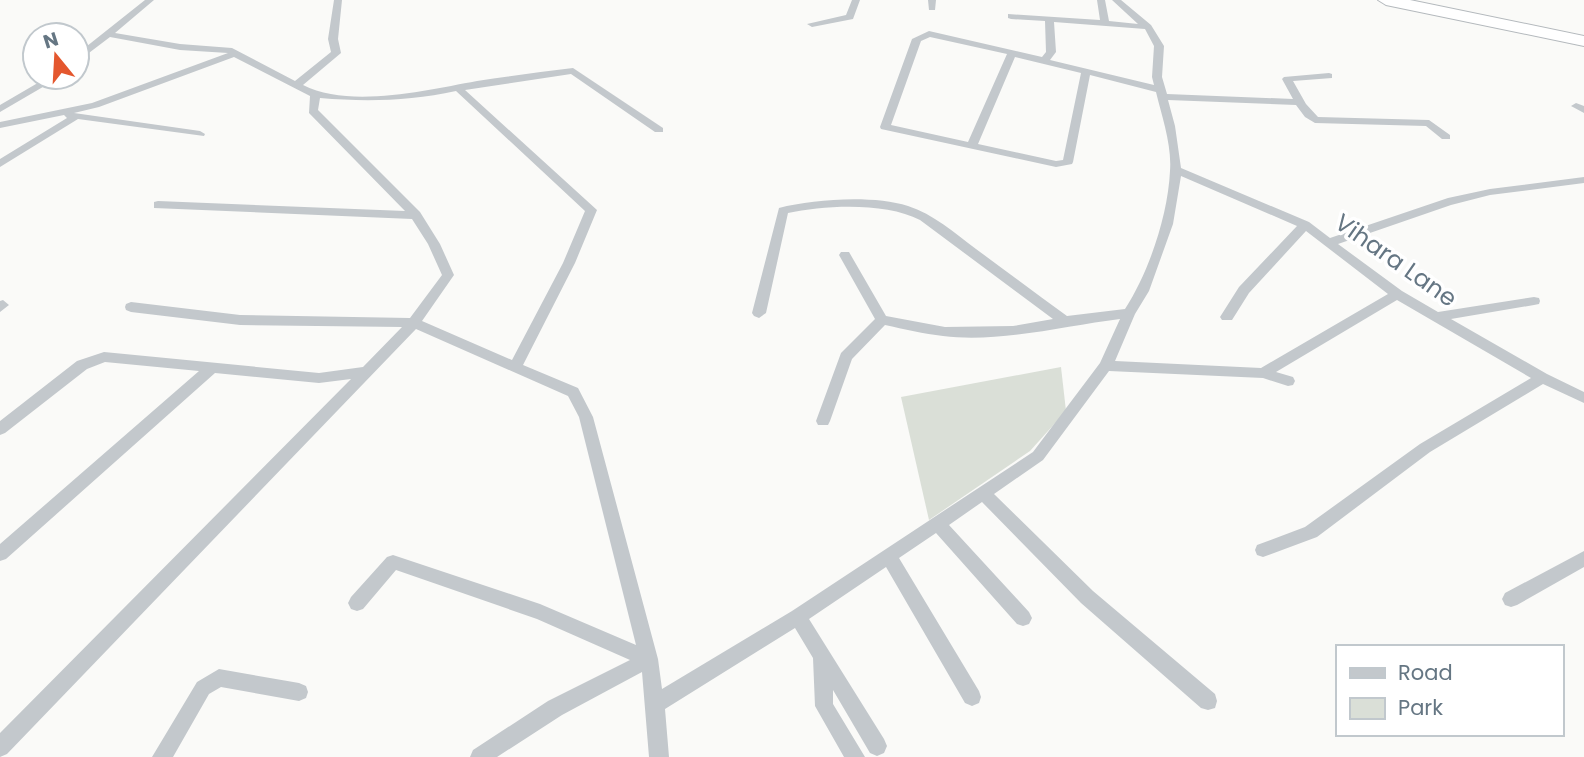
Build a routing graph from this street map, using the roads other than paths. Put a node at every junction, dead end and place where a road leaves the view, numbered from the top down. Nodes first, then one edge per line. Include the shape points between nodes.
1 (150, 0) edge
2 (338, 0) edge
3 (856, 0) edge
4 (1101, 0) edge
5 (1116, 0) edge
6 (1386, 0) edge
7 (1428, 0) edge
8 (1011, 16) dead end
9 (1049, 18) junction
10 (1105, 23) junction
11 (812, 24) dead end
12 (1148, 27) junction
13 (1584, 30) edge
14 (107, 34) junction
15 (1584, 41) edge
16 (91, 47) edge
17 (1012, 53) junction
18 (235, 54) junction
19 (1044, 61) junction
20 (1086, 71) junction
21 (1329, 76) dead end
22 (295, 86) junction
23 (458, 88) junction
24 (31, 91) edge
25 (315, 94) junction
26 (1162, 94) junction
27 (1297, 102) junction
28 (0, 109) edge
29 (61, 113) junction
30 (77, 116) junction
31 (0, 125) edge
32 (659, 130) dead end
33 (200, 134) dead end
34 (1446, 137) dead end
35 (972, 146) junction
36 (0, 164) edge
37 (1176, 170) junction
38 (1584, 180) edge
39 (158, 205) dead end
40 (416, 215) junction
41 (1306, 225) junction
42 (1330, 242) junction
43 (845, 255) dead end
44 (1397, 294) junction
45 (1534, 301) dead end
46 (131, 307) dead end
47 (759, 313) dead end
48 (1129, 313) junction
49 (1227, 317) dead end
50 (1435, 317) junction
51 (881, 320) junction
52 (1065, 321) junction
53 (414, 323) junction
54 (1106, 365) junction
55 (212, 367) junction
56 (515, 367) junction
57 (368, 371) junction
58 (1263, 373) junction
59 (1542, 378) junction
60 (1288, 382) dead end
61 (1584, 398) edge
62 (824, 421) dead end
63 (0, 429) edge
64 (982, 492) junction
65 (937, 523) junction
66 (1264, 550) dead end
67 (0, 554) edge
68 (889, 557) junction
69 (1584, 558) edge
70 (1511, 599) dead end
71 (357, 603) dead end
72 (798, 617) junction
73 (1023, 618) dead end
74 (822, 657) junction
75 (649, 659) junction
76 (299, 692) dead end
77 (972, 697) dead end
78 (1208, 701) dead end
79 (655, 704) junction
80 (877, 746) dead end
81 (0, 747) edge
82 (162, 757) edge
83 (480, 757) edge
84 (659, 757) edge
85 (855, 757) edge

1 - 14 street
2 - 22 street via 333,39 336,53
3 - 11 street via 850,17
4 - 10 street
5 - 12 street
6 - 15 highway
7 - 13 highway
8 - 9 street
9 - 10 street
9 - 19 street via 1051,52
10 - 12 street
12 - 26 street via 1158,46 1157,77
14 - 16 street
14 - 18 street
17 - 19 street
17 - 35 street
17 - 35 street via 929,34 917,39 910,54 885,127
18 - 22 street
18 - 29 street via 96,105
19 - 20 street
20 - 26 street
20 - 35 street via 1068,162 1056,164
21 - 27 street via 1287,79
22 - 25 street
23 - 25 street via 392,99
23 - 32 street via 573,71
23 - 56 street via 591,210
24 - 28 street
25 - 40 street via 313,111
26 - 27 street
26 - 37 street
27 - 34 street via 1323,122 1429,124
29 - 30 street
29 - 31 street
30 - 33 street
30 - 36 street
37 - 41 street, Vihara Lane
37 - 48 street via 1167,224 1143,291
38 - 42 street via 1448,202
39 - 40 street
40 - 53 street via 448,275
41 - 42 street, Vihara Lane
41 - 49 street via 1244,290
42 - 44 street, Vihara Lane
43 - 51 street
44 - 50 street, Vihara Lane
44 - 58 street
45 - 50 street
46 - 53 street via 240,320
47 - 52 street via 783,211 802,205 899,207 936,225
48 - 52 street
48 - 54 street
50 - 59 street, Vihara Lane
51 - 52 street via 945,332 1013,331
51 - 62 street via 846,357
53 - 56 street
53 - 57 street
54 - 58 street
54 - 64 street via 1038,456
55 - 57 street via 319,377
55 - 63 street via 104,357 82,365
55 - 67 street
56 - 75 street via 573,392 586,417
57 - 81 street
58 - 60 street
59 - 61 street, Vihara Lane
59 - 66 street via 1425,448 1311,531
64 - 65 street
64 - 78 street via 1087,597
65 - 68 street
65 - 73 street
68 - 72 street
68 - 77 street
69 - 70 street
71 - 75 street via 393,562 540,612
72 - 74 street
72 - 79 street
74 - 80 street
74 - 85 street via 824,706
75 - 79 street
75 - 83 street via 555,708
76 - 82 street via 219,678 203,688
79 - 84 street

